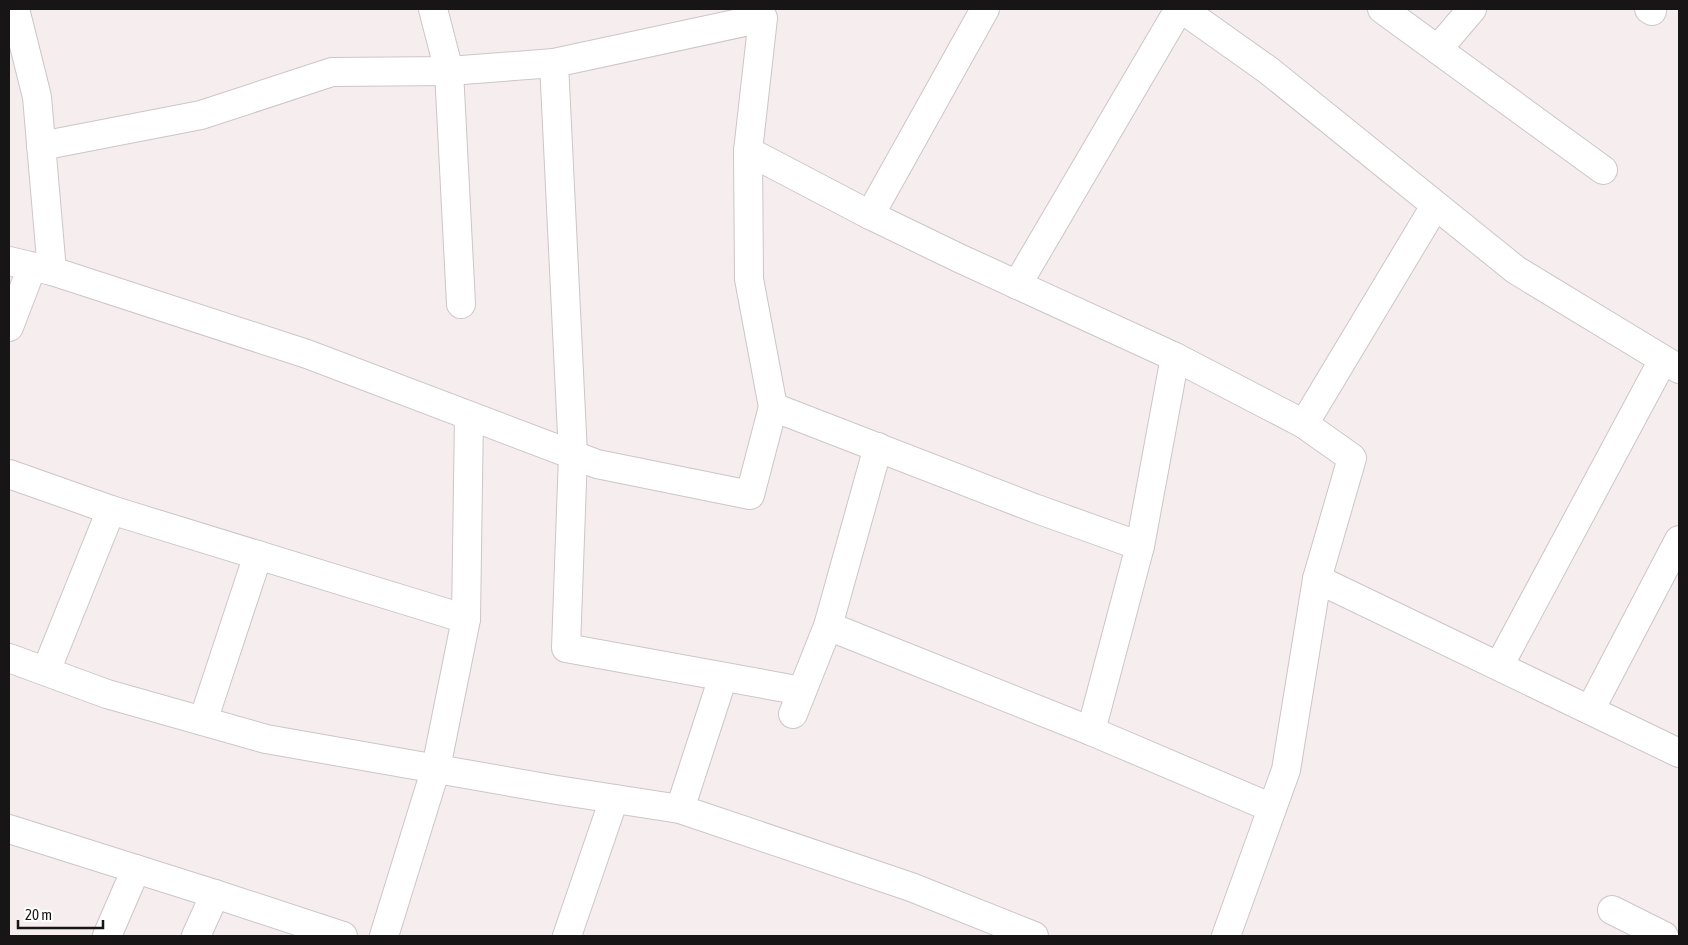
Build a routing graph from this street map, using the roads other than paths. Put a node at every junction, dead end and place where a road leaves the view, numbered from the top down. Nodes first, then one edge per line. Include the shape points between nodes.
1 (15, 9) edge
2 (433, 9) edge
3 (985, 9) edge
4 (1181, 9) edge
5 (1382, 9) edge
6 (1472, 9) edge
7 (766, 14) edge
8 (1438, 50) junction
9 (554, 63) junction
10 (449, 71) junction
11 (41, 146) junction
12 (748, 151) junction
13 (1603, 170) dead end
14 (1435, 206) junction
15 (870, 215) junction
16 (31, 267) edge
17 (1017, 285) junction
18 (461, 304) dead end
19 (9, 326) edge
20 (1175, 358) junction
21 (1671, 365) edge
22 (773, 407) junction
23 (469, 416) junction
24 (1304, 424) junction
25 (878, 447) junction
26 (573, 454) junction
27 (9, 474) edge
28 (111, 510) junction
29 (1679, 540) edge
30 (1140, 546) junction
31 (258, 555) junction
32 (1317, 578) junction
33 (466, 619) junction
34 (828, 626) junction
35 (9, 658) edge
36 (1500, 666) junction
37 (46, 672) junction
38 (723, 677) junction
39 (1590, 710) junction
40 (203, 721) junction
41 (1091, 731) junction
42 (1679, 753) edge
43 (436, 768) junction
44 (614, 799) junction
45 (1272, 808) junction
46 (680, 809) junction
47 (9, 829) edge
48 (136, 869) junction
49 (215, 894) junction
50 (1612, 910) dead end
51 (107, 936) edge
52 (196, 936) edge
53 (343, 936) edge
54 (384, 936) edge
55 (567, 936) edge
56 (1034, 936) edge
57 (1226, 936) edge
58 (1664, 936) edge

1 - 11 street via 37,97
2 - 10 street
3 - 15 street
4 - 14 street via 1268,70
4 - 17 street
5 - 8 street
6 - 8 street
7 - 9 street
7 - 12 street
8 - 13 street
9 - 10 street
9 - 26 street
10 - 11 street via 332,72 201,115
10 - 18 street
11 - 16 street
12 - 15 street
12 - 22 street via 749,279
14 - 21 street via 1516,270
14 - 24 street
15 - 17 street
16 - 19 street
16 - 23 street via 307,354
17 - 20 street
20 - 24 street
20 - 30 street
21 - 36 street
22 - 25 street
22 - 26 street via 750,495 597,464
23 - 26 street
23 - 33 street
24 - 32 street via 1352,458
25 - 30 street
25 - 34 street
26 - 38 street via 566,648
27 - 28 street
28 - 31 street
28 - 37 street
29 - 39 street
30 - 41 street
31 - 33 street
31 - 40 street
32 - 36 street
32 - 45 street via 1286,770
33 - 43 street
34 - 38 street via 797,703
34 - 41 street
35 - 37 street
36 - 39 street
37 - 40 street via 107,694
38 - 46 street
39 - 42 street
40 - 43 street via 266,739
41 - 45 street
43 - 44 street
43 - 54 street
44 - 46 street
44 - 55 street
45 - 57 street
46 - 56 street via 911,887
47 - 48 street
48 - 49 street
48 - 51 street
49 - 52 street
49 - 53 street
50 - 58 street

